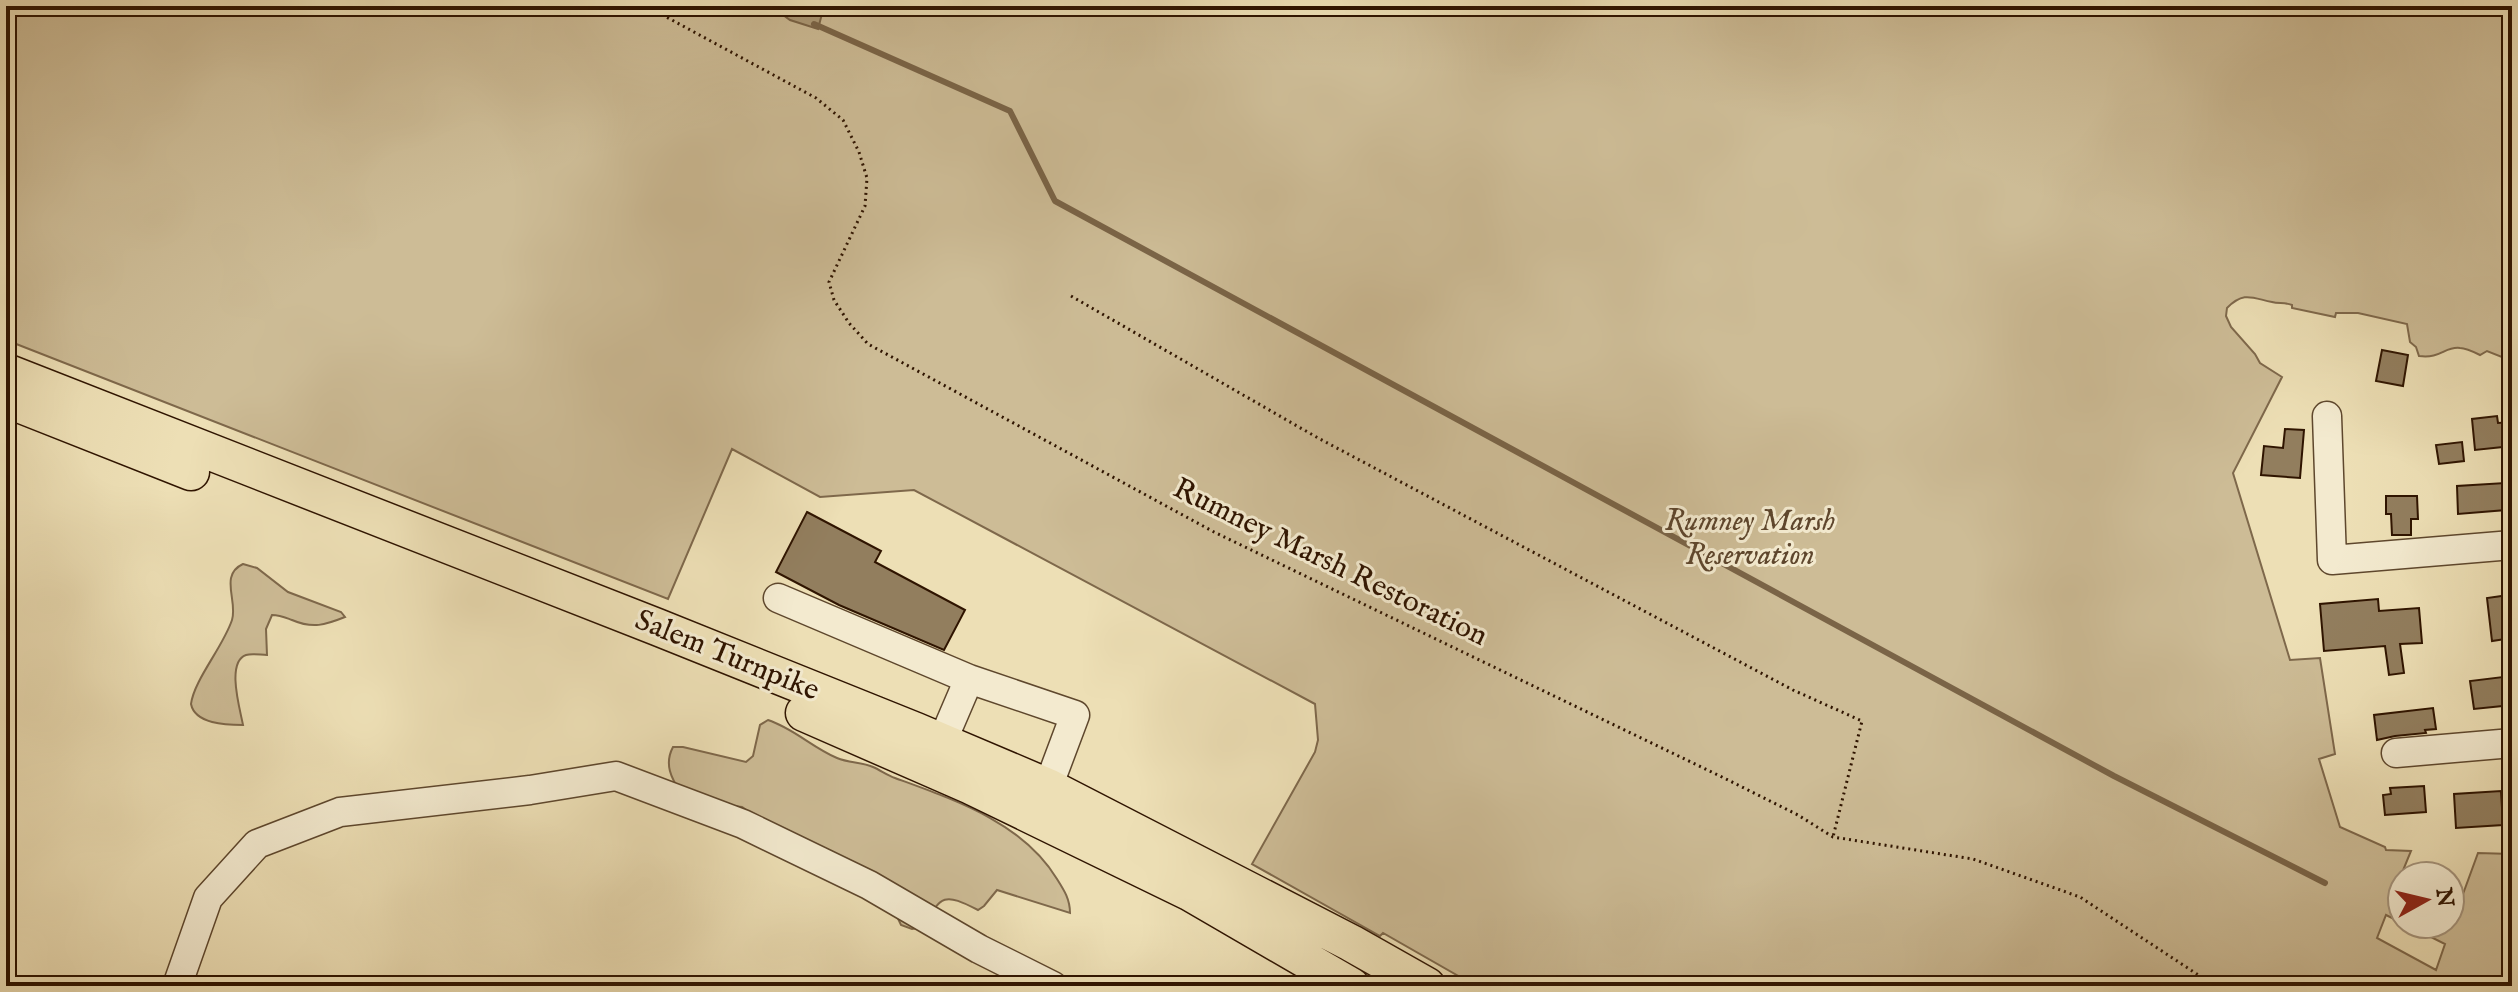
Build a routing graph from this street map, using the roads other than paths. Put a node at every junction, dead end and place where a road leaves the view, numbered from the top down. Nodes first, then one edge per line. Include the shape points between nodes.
1 (6, 372) edge
2 (6, 399) edge
3 (2327, 416) dead end
4 (2512, 545) edge
5 (778, 598) dead end
6 (969, 679) junction
7 (942, 742) junction
8 (2512, 743) edge
9 (2396, 753) dead end
10 (1048, 787) junction
11 (1310, 976) edge
12 (177, 986) edge
13 (1053, 986) edge
14 (1351, 986) edge
15 (1427, 986) edge

1 - 7 main road, Salem Turnpike
2 - 11 main road, Salem Turnpike via 838,727 1189,892
3 - 4 street via 2332,560
5 - 6 street
6 - 7 street
6 - 10 street via 1075,715
7 - 10 main road, Salem Turnpike
8 - 9 street
10 - 15 main road, Salem Turnpike
11 - 14 main road, Salem Turnpike
12 - 13 street via 208,898 257,844 340,812 616,776 743,824 869,885

